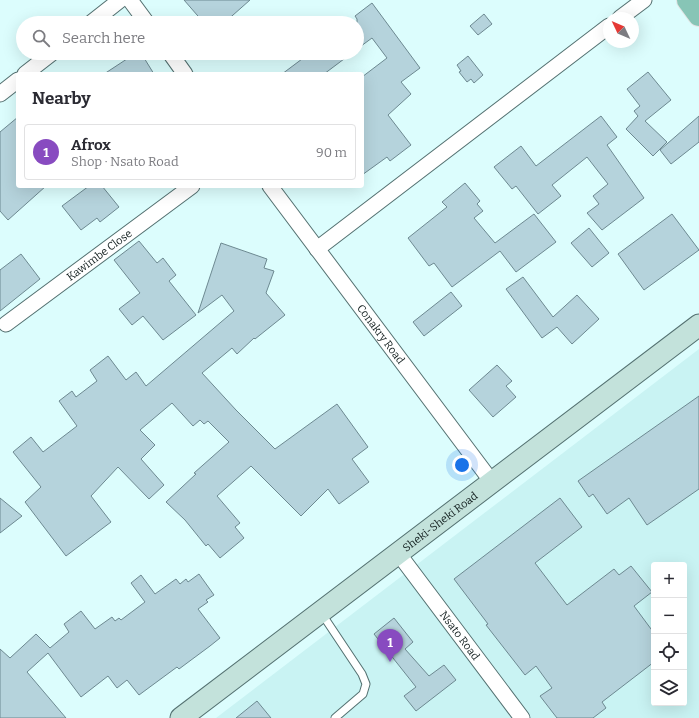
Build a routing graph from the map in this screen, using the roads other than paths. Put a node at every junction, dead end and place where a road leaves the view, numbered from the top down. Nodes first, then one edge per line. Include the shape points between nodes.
1 (120, 0) edge
2 (130, 0) edge
3 (644, 0) edge
4 (688, 0) edge
5 (628, 12) edge
6 (699, 15) edge
7 (99, 16) edge
8 (142, 16) edge
9 (603, 31) edge
10 (43, 60) edge
11 (175, 60) edge
12 (28, 72) edge
13 (184, 72) edge
14 (16, 82) edge
15 (0, 94) edge
16 (189, 188) edge
17 (271, 188) edge
18 (317, 249) junction
19 (6, 324) dead end
20 (699, 325) edge
21 (492, 482) junction
22 (398, 553) junction
23 (321, 612) junction
24 (181, 718) edge
25 (336, 718) edge
26 (522, 718) edge

1 - 7 street
2 - 8 street
3 - 5 street
4 - 6 main road
9 - 18 street
10 - 12 street
11 - 13 street
14 - 15 street
16 - 19 street, Kawimbe Close
17 - 18 street, Conakry Road
18 - 21 street, Conakry Road
20 - 21 street, Sheki-Sheki Road
21 - 22 street, Sheki-Sheki Road
22 - 23 street, Sheki-Sheki Road
22 - 26 street, Nsato Road
23 - 24 street, Sheki-Sheki Road
23 - 25 lane via 366,684 363,694

